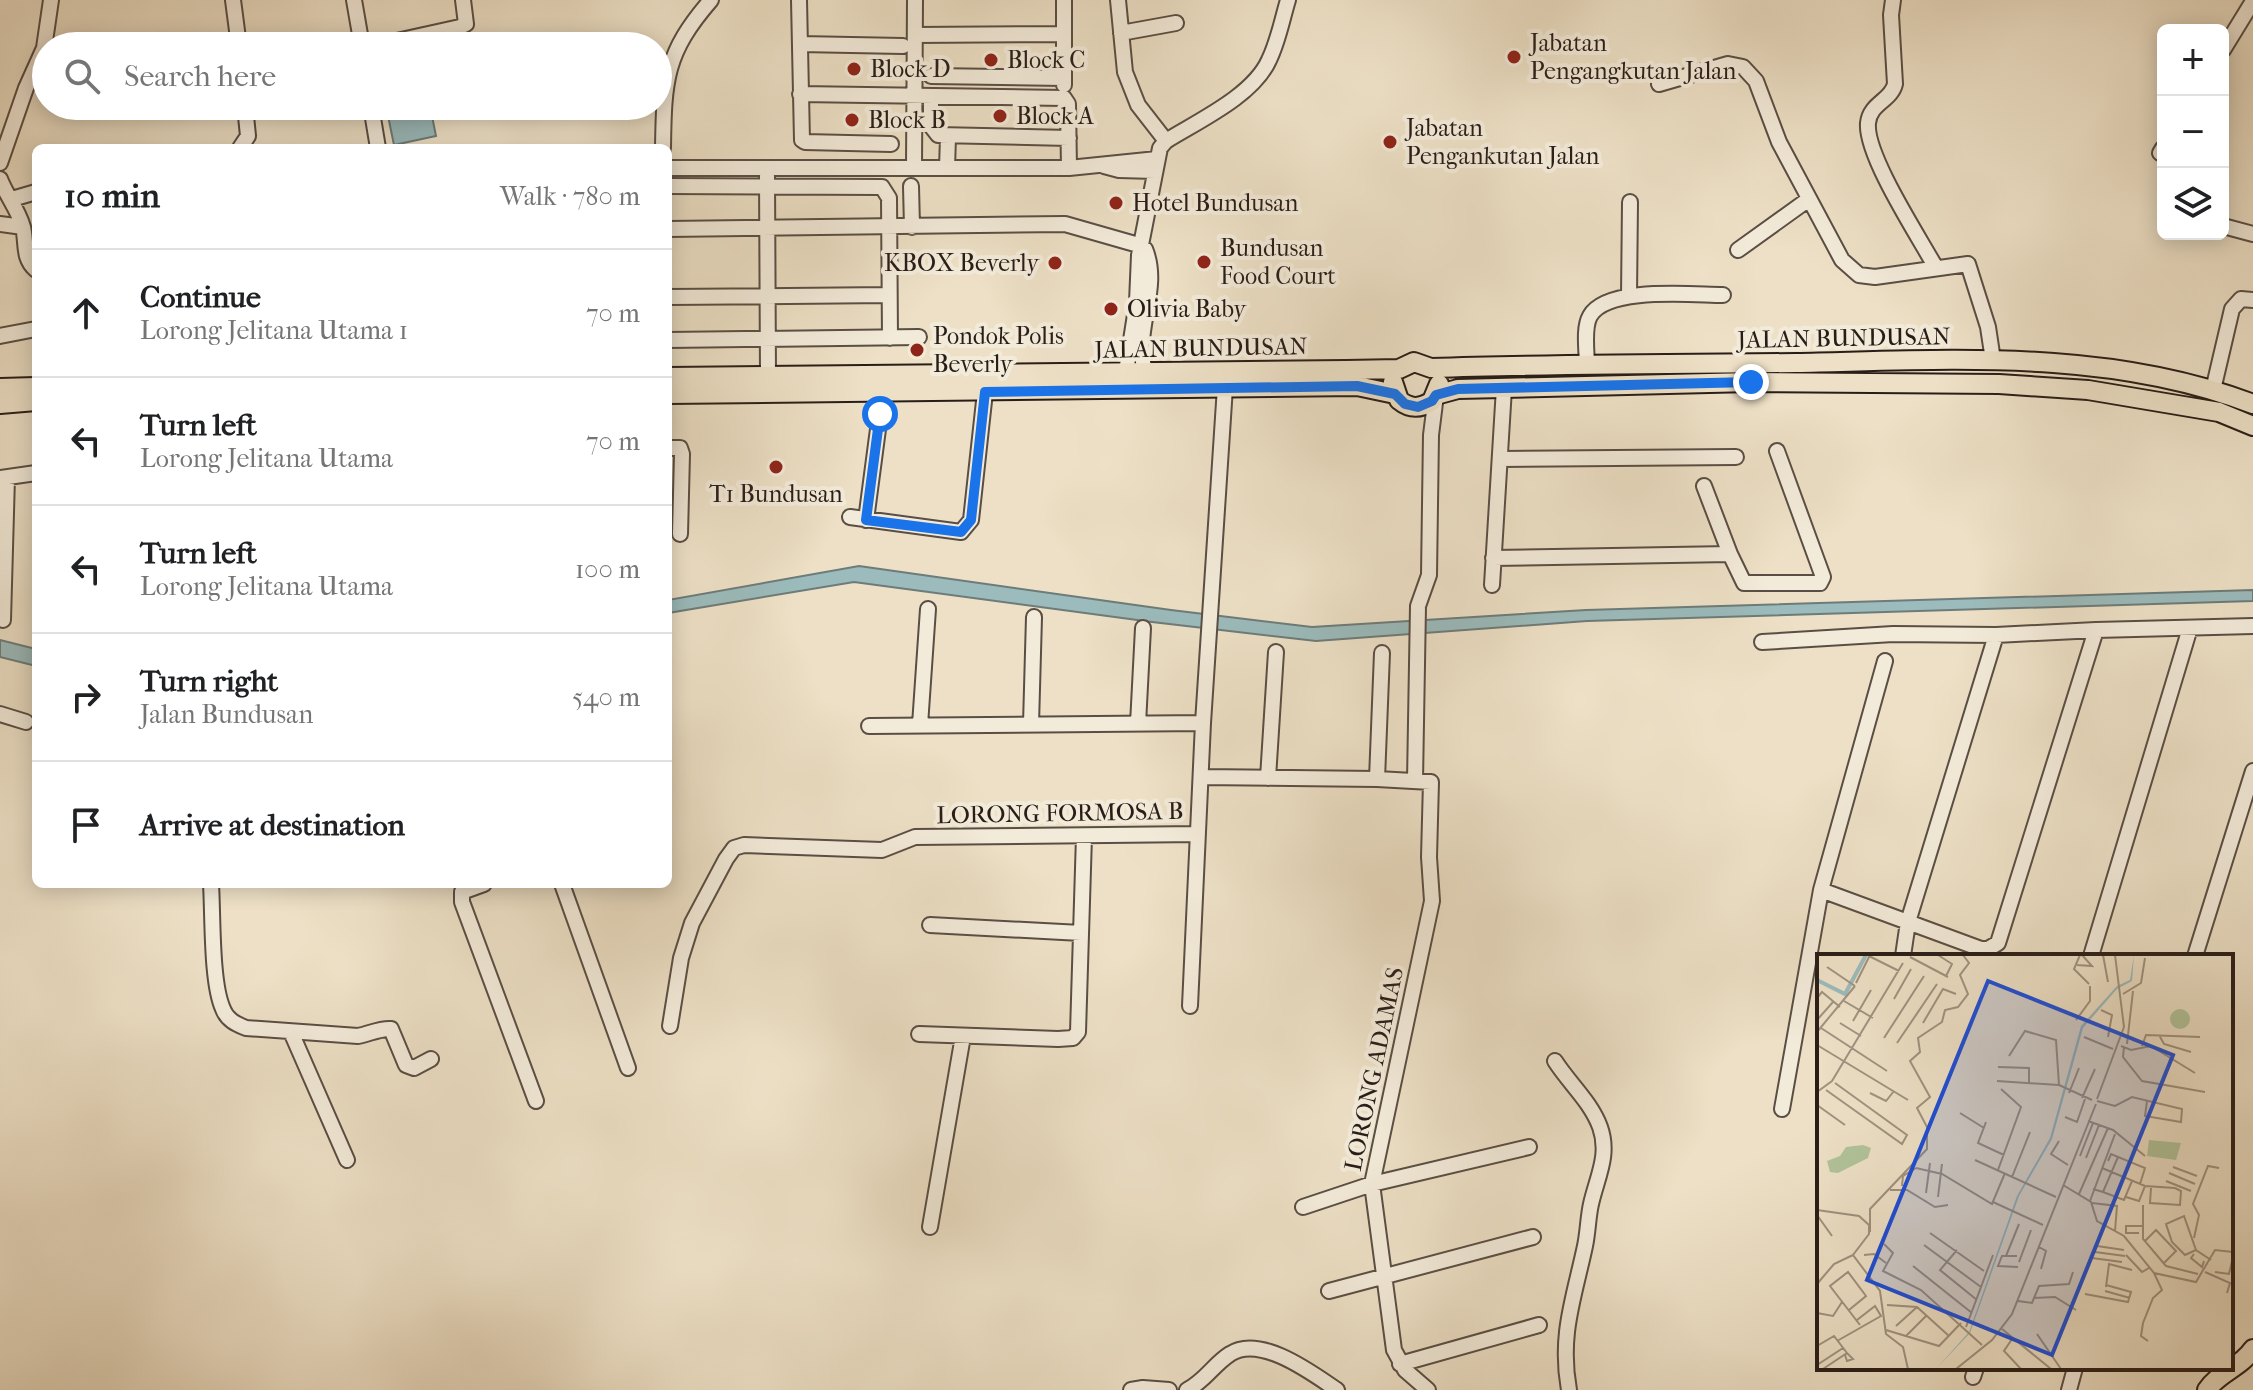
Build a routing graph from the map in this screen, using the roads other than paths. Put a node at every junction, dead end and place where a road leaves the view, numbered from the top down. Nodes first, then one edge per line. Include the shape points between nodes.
1 (51, 0) edge
2 (233, 0) edge
3 (354, 0) edge
4 (463, 0) edge
5 (711, 0) edge
6 (799, 0) edge
7 (915, 0) edge
8 (1064, 0) edge
9 (1118, 0) edge
10 (1288, 0) edge
11 (1893, 0) edge
12 (2253, 1) edge
13 (1176, 23) dead end
14 (46, 32) edge
15 (237, 32) edge
16 (360, 32) edge
17 (437, 32) edge
18 (1121, 33) junction
19 (1064, 34) junction
20 (915, 35) junction
21 (2229, 40) edge
22 (800, 44) junction
23 (903, 46) dead end
24 (672, 61) edge
25 (32, 75) edge
26 (931, 76) dead end
27 (1064, 78) junction
28 (1659, 84) dead end
29 (800, 94) junction
30 (916, 96) junction
31 (931, 96) junction
32 (1064, 98) junction
33 (246, 120) edge
34 (373, 120) edge
35 (664, 120) edge
36 (948, 137) junction
37 (1069, 138) junction
38 (1166, 141) junction
39 (243, 144) edge
40 (377, 144) edge
41 (663, 144) edge
42 (891, 144) dead end
43 (0, 163) edge
44 (1156, 165) junction
45 (672, 168) edge
46 (767, 168) junction
47 (914, 168) junction
48 (947, 168) junction
49 (1069, 168) junction
50 (0, 179) edge
51 (672, 186) edge
52 (768, 186) junction
53 (911, 186) dead end
54 (32, 193) edge
55 (12, 199) junction
56 (1809, 199) junction
57 (1630, 202) dead end
58 (0, 224) edge
59 (23, 227) junction
60 (889, 227) junction
61 (912, 227) junction
62 (768, 228) junction
63 (2229, 228) edge
64 (672, 229) edge
65 (2253, 234) edge
66 (1142, 246) junction
67 (1738, 250) dead end
68 (32, 265) edge
69 (1936, 268) junction
70 (889, 295) junction
71 (1723, 295) dead end
72 (768, 296) junction
73 (1629, 296) junction
74 (672, 297) edge
75 (2253, 300) edge
76 (32, 330) edge
77 (0, 336) edge
78 (919, 337) dead end
79 (890, 338) junction
80 (672, 340) edge
81 (769, 340) junction
82 (1993, 360) junction
83 (1587, 366) junction
84 (1431, 368) junction
85 (1399, 369) junction
86 (1126, 372) junction
87 (1146, 373) junction
88 (768, 376) junction
89 (672, 377) edge
90 (32, 387) edge
91 (1198, 387) junction
92 (1225, 387) junction
93 (0, 388) edge
94 (1504, 388) junction
95 (2213, 390) junction
96 (985, 392) junction
97 (672, 394) edge
98 (1395, 394) junction
99 (1436, 395) junction
100 (32, 401) edge
101 (0, 404) edge
102 (2253, 404) edge
103 (1411, 407) junction
104 (880, 414) dead end
105 (2253, 426) edge
106 (1431, 435) junction
107 (672, 448) edge
108 (1777, 451) dead end
109 (1736, 457) dead end
110 (1500, 459) junction
111 (32, 474) edge
112 (4, 477) edge
113 (1704, 486) dead end
114 (850, 517) dead end
115 (866, 520) junction
116 (680, 534) dead end
117 (1730, 554) junction
118 (1493, 558) junction
119 (1492, 585) dead end
120 (928, 609) dead end
121 (1034, 617) dead end
122 (3, 620) dead end
123 (2253, 626) edge
124 (1143, 628) dead end
125 (2190, 628) junction
126 (2096, 630) junction
127 (1996, 635) junction
128 (1762, 642) dead end
129 (1276, 652) dead end
130 (1382, 653) dead end
131 (1885, 661) dead end
132 (0, 714) edge
133 (26, 722) dead end
134 (1203, 723) junction
135 (1031, 724) junction
136 (1138, 724) junction
137 (920, 725) junction
138 (869, 726) dead end
139 (2253, 771) edge
140 (1201, 777) junction
141 (1268, 778) junction
142 (1377, 779) junction
143 (1415, 781) junction
144 (1198, 834) junction
145 (1084, 836) junction
146 (211, 888) edge
147 (473, 888) edge
148 (563, 888) edge
149 (1821, 890) junction
150 (1908, 922) junction
151 (930, 925) dead end
152 (1081, 933) junction
153 (1903, 954) edge
154 (2092, 954) edge
155 (2196, 954) edge
156 (1190, 1006) dead end
157 (670, 1026) dead end
158 (291, 1032) junction
159 (919, 1034) dead end
160 (963, 1036) junction
161 (431, 1059) dead end
162 (1555, 1061) dead end
163 (628, 1068) dead end
164 (536, 1101) dead end
165 (1782, 1109) dead end
166 (1529, 1147) dead end
167 (347, 1160) dead end
168 (1372, 1184) junction
169 (1303, 1207) dead end
170 (930, 1227) dead end
171 (1533, 1237) dead end
172 (1385, 1275) junction
173 (1329, 1291) dead end
174 (1539, 1325) dead end
175 (2253, 1349) edge
176 (1400, 1364) junction
177 (2233, 1369) edge
178 (2074, 1370) edge
179 (2231, 1370) edge
180 (1131, 1390) edge
181 (1169, 1390) edge
182 (1187, 1390) edge
183 (1337, 1390) edge
184 (1428, 1390) edge
185 (1569, 1390) edge
186 (2069, 1390) edge
187 (2207, 1390) edge

1 - 14 street
2 - 15 street
3 - 16 street
4 - 17 street via 466,24
5 - 24 street via 688,27
6 - 22 street
7 - 20 street
8 - 19 street
9 - 18 street
10 - 38 street via 1270,59 1256,80
11 - 69 street via 1895,84 1870,114 1868,131 1884,175
12 - 21 street
13 - 18 street
18 - 38 street via 1125,72 1138,105
19 - 20 street
19 - 27 street
20 - 30 street
22 - 23 street
22 - 29 street
25 - 43 street
26 - 27 street
27 - 32 street
28 - 56 street via 1728,64 1743,67 1756,81 1779,142
29 - 30 street
29 - 42 street via 805,142
30 - 31 street
30 - 47 street
31 - 32 street
31 - 36 street via 931,126
32 - 37 street
33 - 39 street via 248,136
34 - 40 street
35 - 41 street
36 - 37 street
36 - 48 street
37 - 49 street
38 - 44 street
44 - 49 street via 1119,161
44 - 66 street
45 - 46 street
46 - 47 street
46 - 52 street
47 - 48 street
48 - 49 street
50 - 55 street
51 - 52 street
52 - 60 street via 882,187 889,198
52 - 62 street
53 - 61 street
54 - 55 street
55 - 59 street
56 - 67 street
56 - 69 street via 1837,252 1859,275
57 - 73 street
58 - 59 street
59 - 68 street via 26,257
60 - 61 street
60 - 62 street
60 - 70 street
61 - 66 street via 1073,225
62 - 64 street
62 - 72 street
63 - 65 street
66 - 86 street
66 - 87 street via 1149,286 1140,353
69 - 82 street via 1968,264
70 - 72 street
70 - 79 street
71 - 73 street
72 - 74 street
72 - 81 street
73 - 83 street via 1591,314
75 - 95 street via 2241,299 2232,309
76 - 77 street
78 - 79 street
79 - 81 street
80 - 81 street
81 - 88 street
82 - 83 main road, JALAN BUNDUSAN
82 - 95 main road, JALAN BUNDUSAN via 2090,366
83 - 84 main road, JALAN BUNDUSAN
84 - 85 main road, JALAN BUNDUSAN via 1414,362
84 - 99 main road via 1438,378
85 - 87 main road, JALAN BUNDUSAN
85 - 98 main road via 1393,381
86 - 87 main road, JALAN BUNDUSAN
86 - 88 main road, JALAN BUNDUSAN
86 - 91 main road via 1138,380
88 - 89 main road, JALAN BUNDUSAN
90 - 93 main road
91 - 92 main road, JALAN BUNDUSAN
91 - 96 main road, JALAN BUNDUSAN
92 - 98 main road, JALAN BUNDUSAN via 1357,386
92 - 134 street
94 - 99 main road, JALAN BUNDUSAN
94 - 105 main road, JALAN BUNDUSAN via 1767,381 1999,384 2088,390 2219,412
94 - 110 street
95 - 102 main road, JALAN BUNDUSAN
96 - 97 main road, JALAN BUNDUSAN
96 - 115 street via 971,520 961,532
98 - 103 main road, JALAN BUNDUSAN
99 - 103 main road, JALAN BUNDUSAN via 1426,405
99 - 106 street
100 - 101 main road
103 - 106 street
104 - 115 street
106 - 143 street via 1429,575 1418,606
107 - 116 street via 680,448 682,454
108 - 117 street via 1822,580 1749,584
109 - 110 street
110 - 118 street
111 - 112 street
112 - 122 street
113 - 117 street
114 - 115 street
117 - 118 street
118 - 119 street
120 - 137 street
121 - 135 street
123 - 125 street
124 - 136 street
125 - 126 street
125 - 154 street
126 - 127 street
126 - 150 street via 1998,943 1981,949
127 - 128 street via 1893,634
127 - 150 street
129 - 141 street
130 - 142 street
131 - 149 street
132 - 133 street
134 - 136 street
134 - 140 street
135 - 136 street
135 - 137 street
137 - 138 street
139 - 155 street
140 - 141 street
140 - 144 street
141 - 142 street
142 - 143 street
143 - 168 street, LORONG ADAMAS via 1431,782 1432,901
144 - 145 street, LORONG FORMOSA B
144 - 156 street
145 - 152 street
145 - 157 street, LORONG FORMOSA B via 915,837 882,850 734,848 684,944
146 - 158 street via 223,1011 232,1023 246,1028
147 - 164 street via 461,897
148 - 163 street
149 - 150 street
149 - 165 street
150 - 153 street
151 - 152 street
152 - 160 street via 1078,1032 1073,1038
158 - 161 street via 358,1036 391,1029 406,1065 414,1068
158 - 167 street
159 - 160 street
160 - 170 street
162 - 185 street via 1595,1115 1604,1145 1566,1321
166 - 168 street
168 - 169 street
168 - 172 street, LORONG ADAMAS
171 - 172 street
172 - 173 street
172 - 176 street, LORONG ADAMAS
174 - 176 street
175 - 177 main road
176 - 184 street
178 - 186 street
179 - 187 main road
180 - 181 street
182 - 183 street via 1227,1355 1249,1347 1304,1367

